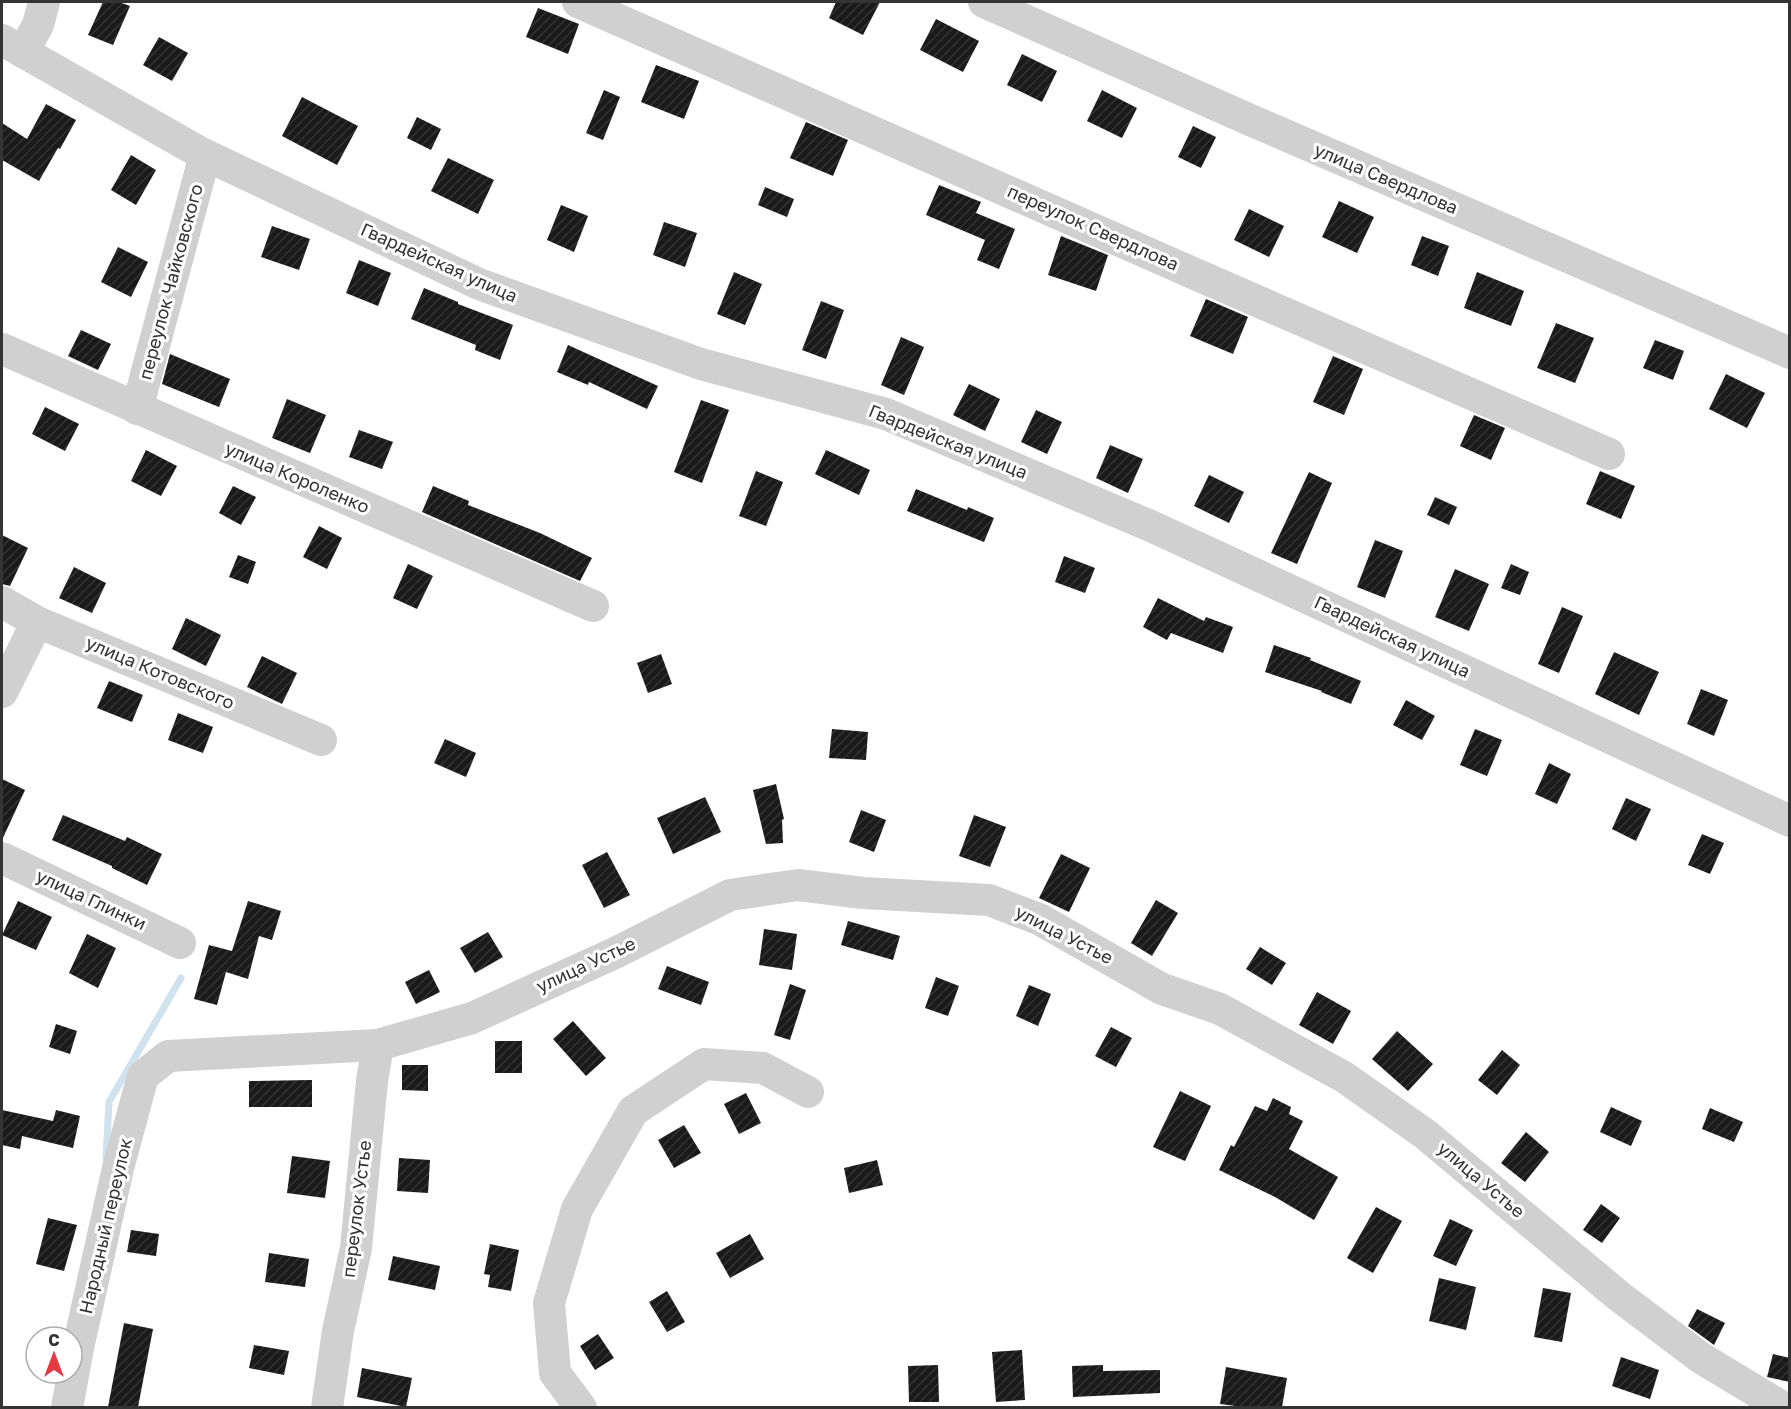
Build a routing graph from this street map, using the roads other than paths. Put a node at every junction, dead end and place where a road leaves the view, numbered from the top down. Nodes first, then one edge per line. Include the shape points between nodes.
1 (44, 2) edge
2 (578, 2) edge
3 (984, 2) edge
4 (12, 46) edge
5 (205, 155) junction
6 (2, 350) edge
7 (1790, 353) edge
8 (136, 409) junction
9 (1609, 454) dead end
10 (2, 602) edge
11 (593, 606) dead end
12 (37, 622) junction
13 (2, 692) edge
14 (321, 740) dead end
15 (1790, 821) edge
16 (2, 858) edge
17 (180, 943) dead end
18 (378, 1045) junction
19 (168, 1056) joint
20 (808, 1092) dead end
21 (68, 1407) edge
22 (327, 1407) edge
23 (581, 1407) edge
24 (1784, 1407) edge

1 - 4 street via 38,25
2 - 9 street, переулок Свердлова
3 - 7 street, улица Свердлова
4 - 5 street, Гвардейская улица
5 - 8 street, переулок Чайковского
5 - 15 street, Гвардейская улица via 479,284 701,364 886,414 1153,527
6 - 8 street, улица Короленко
8 - 11 street, улица Короленко
10 - 12 street, улица Котовского
12 - 13 street
12 - 14 street, улица Котовского
16 - 17 street, улица Глинки
18 - 19 street, улица Устье
18 - 22 street, переулок Устье via 356,1248
18 - 24 street, улица Устье via 472,1018 730,895 798,885 989,900 1039,919 1162,989 1220,1009 1344,1077 1425,1134 1620,1297 1701,1358
19 - 21 street, Народный переулок via 143,1076 118,1168
20 - 23 street via 763,1068 704,1064 633,1111 577,1209 549,1303 555,1373

